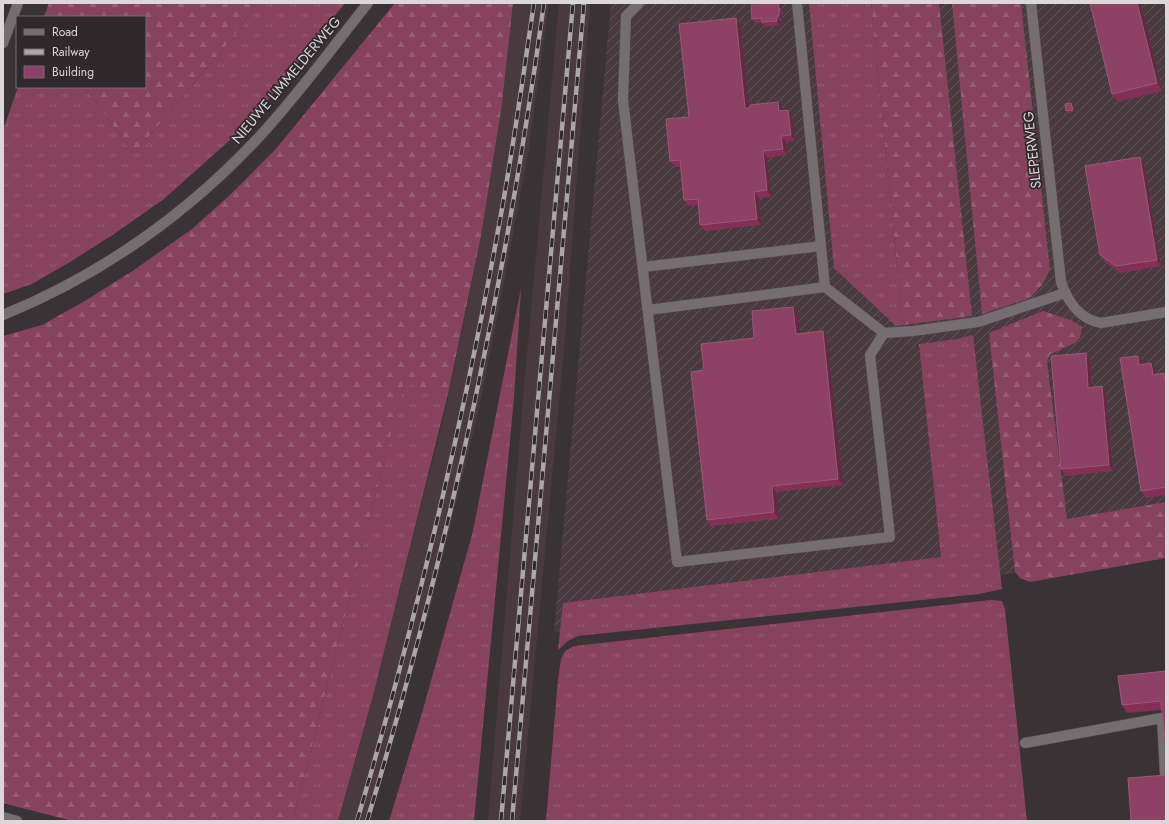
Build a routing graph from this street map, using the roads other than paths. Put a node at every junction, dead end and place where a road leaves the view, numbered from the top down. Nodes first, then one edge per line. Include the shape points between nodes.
1 (18, 3) edge
2 (368, 3) edge
3 (639, 3) edge
4 (797, 3) edge
5 (1030, 3) edge
6 (3, 43) edge
7 (821, 246) junction
8 (643, 268) junction
9 (825, 287) junction
10 (1065, 293) junction
11 (648, 310) junction
12 (1166, 312) edge
13 (3, 315) edge
14 (884, 333) junction
15 (1025, 743) dead end
16 (1165, 775) edge
17 (3, 817) edge
18 (17, 821) edge

1 - 6 street
2 - 13 street, NIEUWE LIMMELDERWEG via 277,116 238,159 205,190 145,237 81,278
3 - 8 street via 626,16 624,100
4 - 7 street
5 - 10 street, SLEPERWEG via 1061,282
7 - 8 street
7 - 9 street
8 - 11 street
9 - 11 street
9 - 14 street
10 - 12 street, SLEPERWEG via 1082,316 1101,323
10 - 14 street via 978,322
11 - 14 street via 677,562 890,537 870,355
15 - 16 street via 1162,718
17 - 18 street

